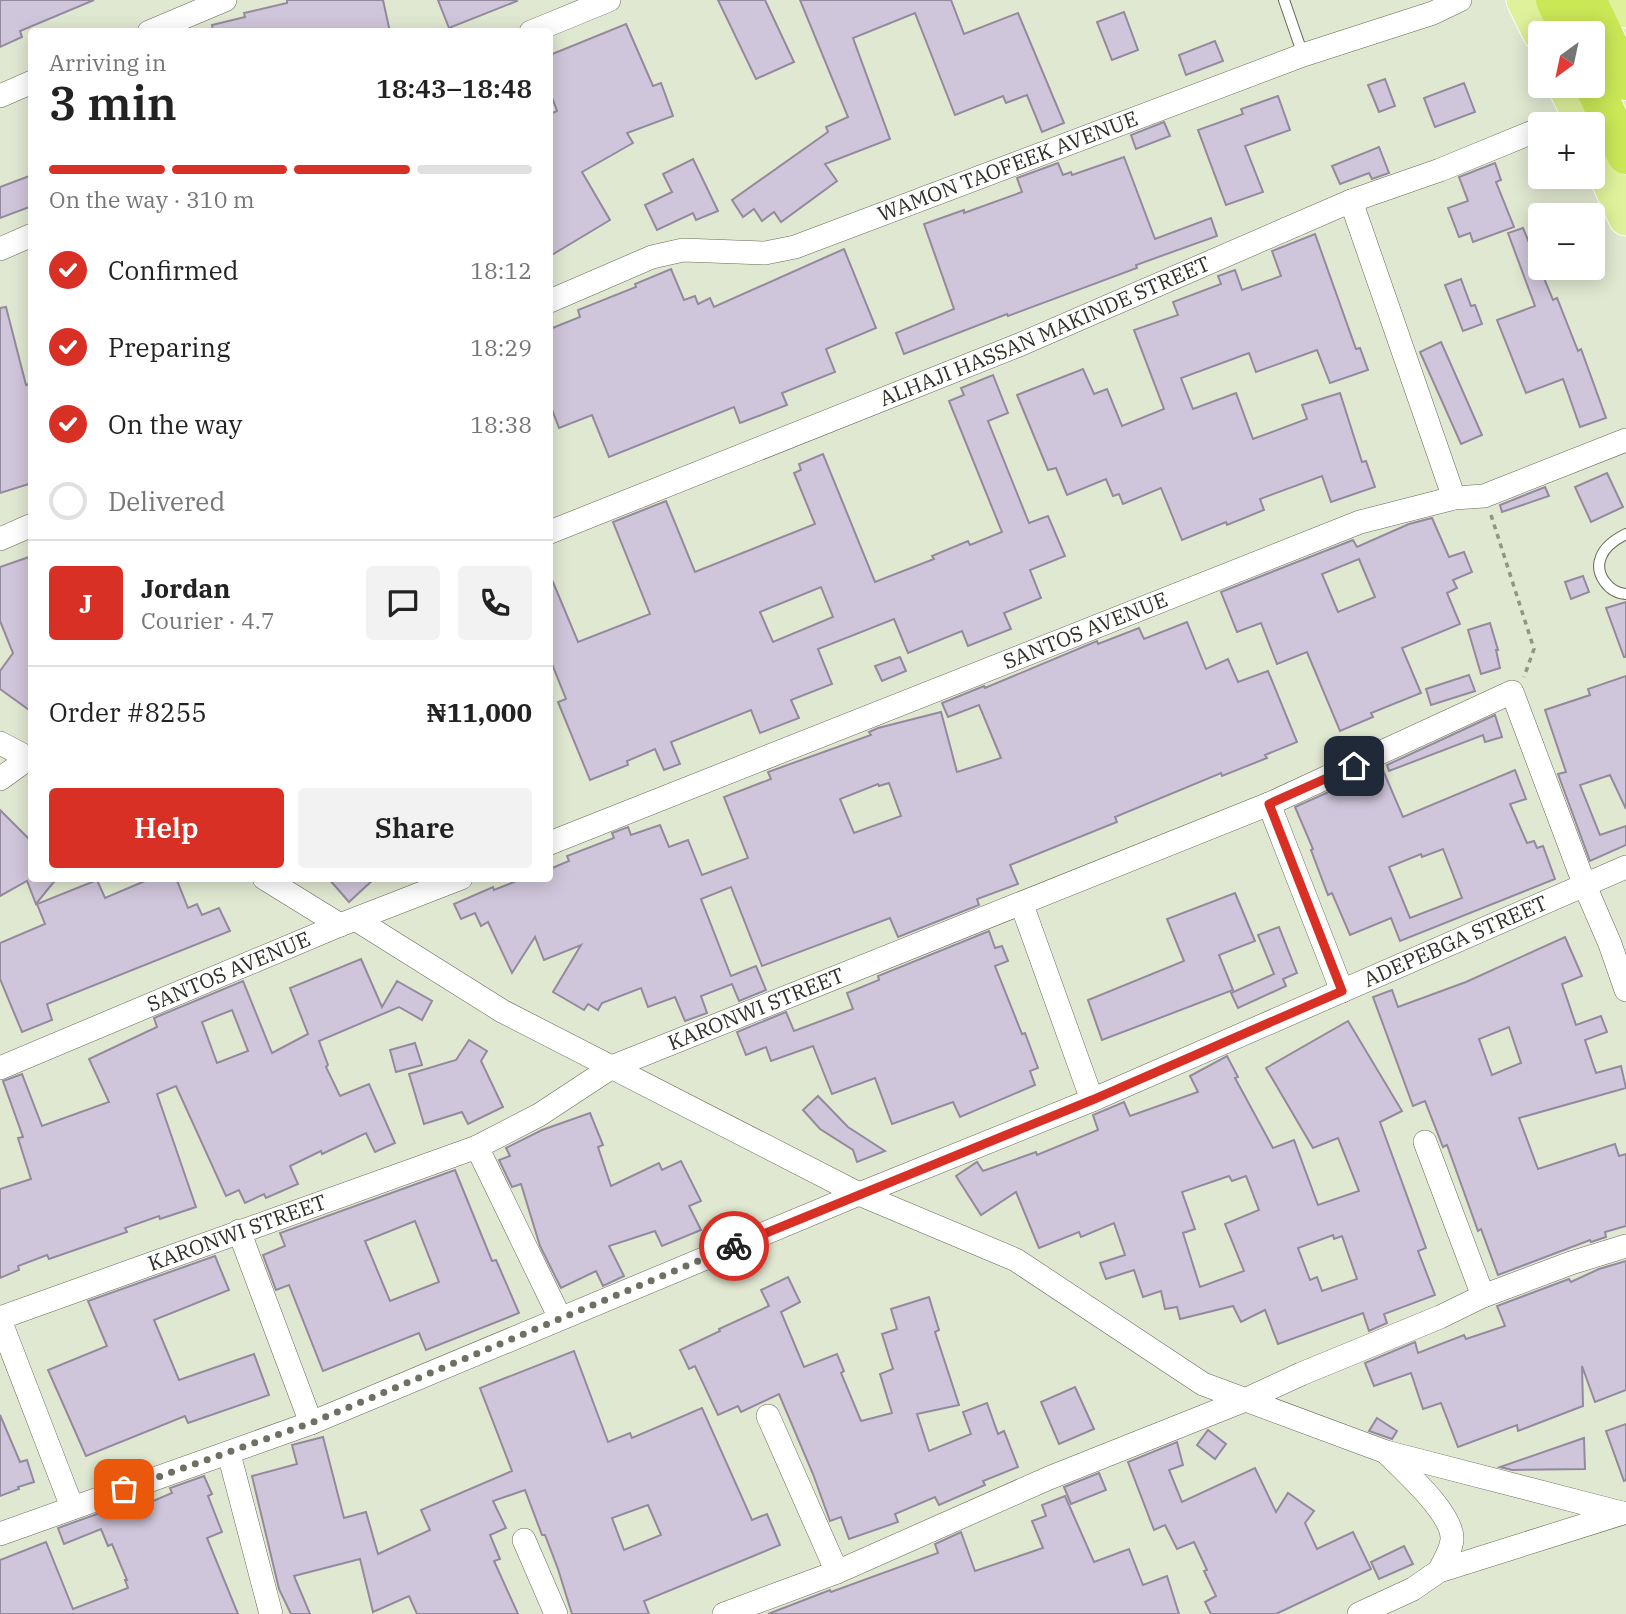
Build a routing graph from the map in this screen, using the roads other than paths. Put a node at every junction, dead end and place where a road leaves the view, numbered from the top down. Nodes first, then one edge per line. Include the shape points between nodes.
1 (225, 0) edge
2 (609, 0) edge
3 (1284, 0) edge
4 (1460, 0) edge
5 (1524, 0) edge
6 (1555, 0) edge
7 (1587, 0) edge
8 (1621, 0) edge
9 (1626, 10) edge
10 (1534, 21) edge
11 (1565, 21) edge
12 (158, 28) edge
13 (541, 28) edge
14 (1303, 55) junction
15 (1626, 82) edge
16 (28, 84) edge
17 (0, 96) edge
18 (1574, 106) edge
19 (1528, 134) edge
20 (1626, 155) edge
21 (1605, 172) edge
22 (1351, 201) junction
23 (1626, 218) edge
24 (28, 238) edge
25 (0, 248) edge
26 (553, 300) edge
27 (1626, 440) edge
28 (1454, 498) junction
29 (28, 527) edge
30 (553, 531) edge
31 (1626, 534) edge
32 (0, 539) edge
33 (1626, 594) edge
34 (0, 743) edge
35 (28, 757) edge
36 (28, 759) edge
37 (0, 779) edge
38 (1269, 804) junction
39 (553, 842) edge
40 (1626, 867) edge
41 (272, 882) edge
42 (451, 882) edge
43 (1585, 886) junction
44 (1022, 905) junction
45 (349, 923) junction
46 (1626, 990) edge
47 (1342, 991) junction
48 (0, 1068) edge
49 (612, 1068) junction
50 (1092, 1100) junction
51 (1425, 1142) dead end
52 (477, 1147) junction
53 (859, 1194) junction
54 (239, 1231) junction
55 (1626, 1246) edge
56 (1483, 1296) junction
57 (560, 1318) junction
58 (0, 1319) edge
59 (1245, 1400) junction
60 (768, 1416) dead end
61 (311, 1423) junction
62 (1386, 1452) junction
63 (229, 1454) junction
64 (72, 1507) junction
65 (1624, 1513) edge
66 (0, 1534) edge
67 (524, 1540) dead end
68 (1439, 1571) junction
69 (836, 1572) junction
70 (271, 1614) edge
71 (556, 1614) edge
72 (724, 1614) edge
73 (1359, 1614) edge

1 - 12 street
2 - 13 street
3 - 14 lane
4 - 14 street, WAMON TAOFEEK AVENUE
5 - 10 main road
6 - 11 highway
7 - 15 highway
8 - 9 main road
14 - 26 street, WAMON TAOFEEK AVENUE via 795,247 765,253 683,250 652,257
16 - 17 street
18 - 20 highway
19 - 22 street, ALHAJI HASSAN MAKINDE STREET
21 - 23 main road
22 - 28 street
22 - 30 street, ALHAJI HASSAN MAKINDE STREET via 1019,345
24 - 25 street
27 - 28 street, SANTOS AVENUE via 1484,496
28 - 39 street, SANTOS AVENUE via 1360,522
29 - 32 street
31 - 33 lane via 1608,547 1599,569 1611,590
34 - 35 street
36 - 37 street
38 - 43 street, KARONWI STREET via 1512,692
38 - 44 street, KARONWI STREET
38 - 47 street
40 - 43 street, ADEPEBGA STREET
41 - 45 street
42 - 45 street, SANTOS AVENUE
43 - 46 street
43 - 47 street, ADEPEBGA STREET
44 - 49 street, KARONWI STREET
44 - 50 street
45 - 48 street, SANTOS AVENUE
45 - 49 street
47 - 50 street, ADEPEBGA STREET
49 - 52 street, KARONWI STREET via 539,1115
49 - 53 street
50 - 53 street, ADEPEBGA STREET
51 - 56 street
52 - 54 street, KARONWI STREET
52 - 57 street
53 - 57 street, ADEPEBGA STREET
53 - 59 street via 1016,1260 1203,1384
54 - 58 street, KARONWI STREET
54 - 61 street
55 - 56 street
56 - 59 street
57 - 61 street, ADEPEBGA STREET
58 - 64 street
59 - 62 street
59 - 69 street via 1049,1478
60 - 69 street
61 - 63 street, ADEPEBGA STREET
62 - 65 street
62 - 68 street via 1444,1514 1450,1527 1452,1540
63 - 64 street, ADEPEBGA STREET
63 - 70 street
64 - 66 street, ADEPEBGA STREET
65 - 68 street
67 - 71 street
68 - 73 street via 1413,1589
69 - 72 street

